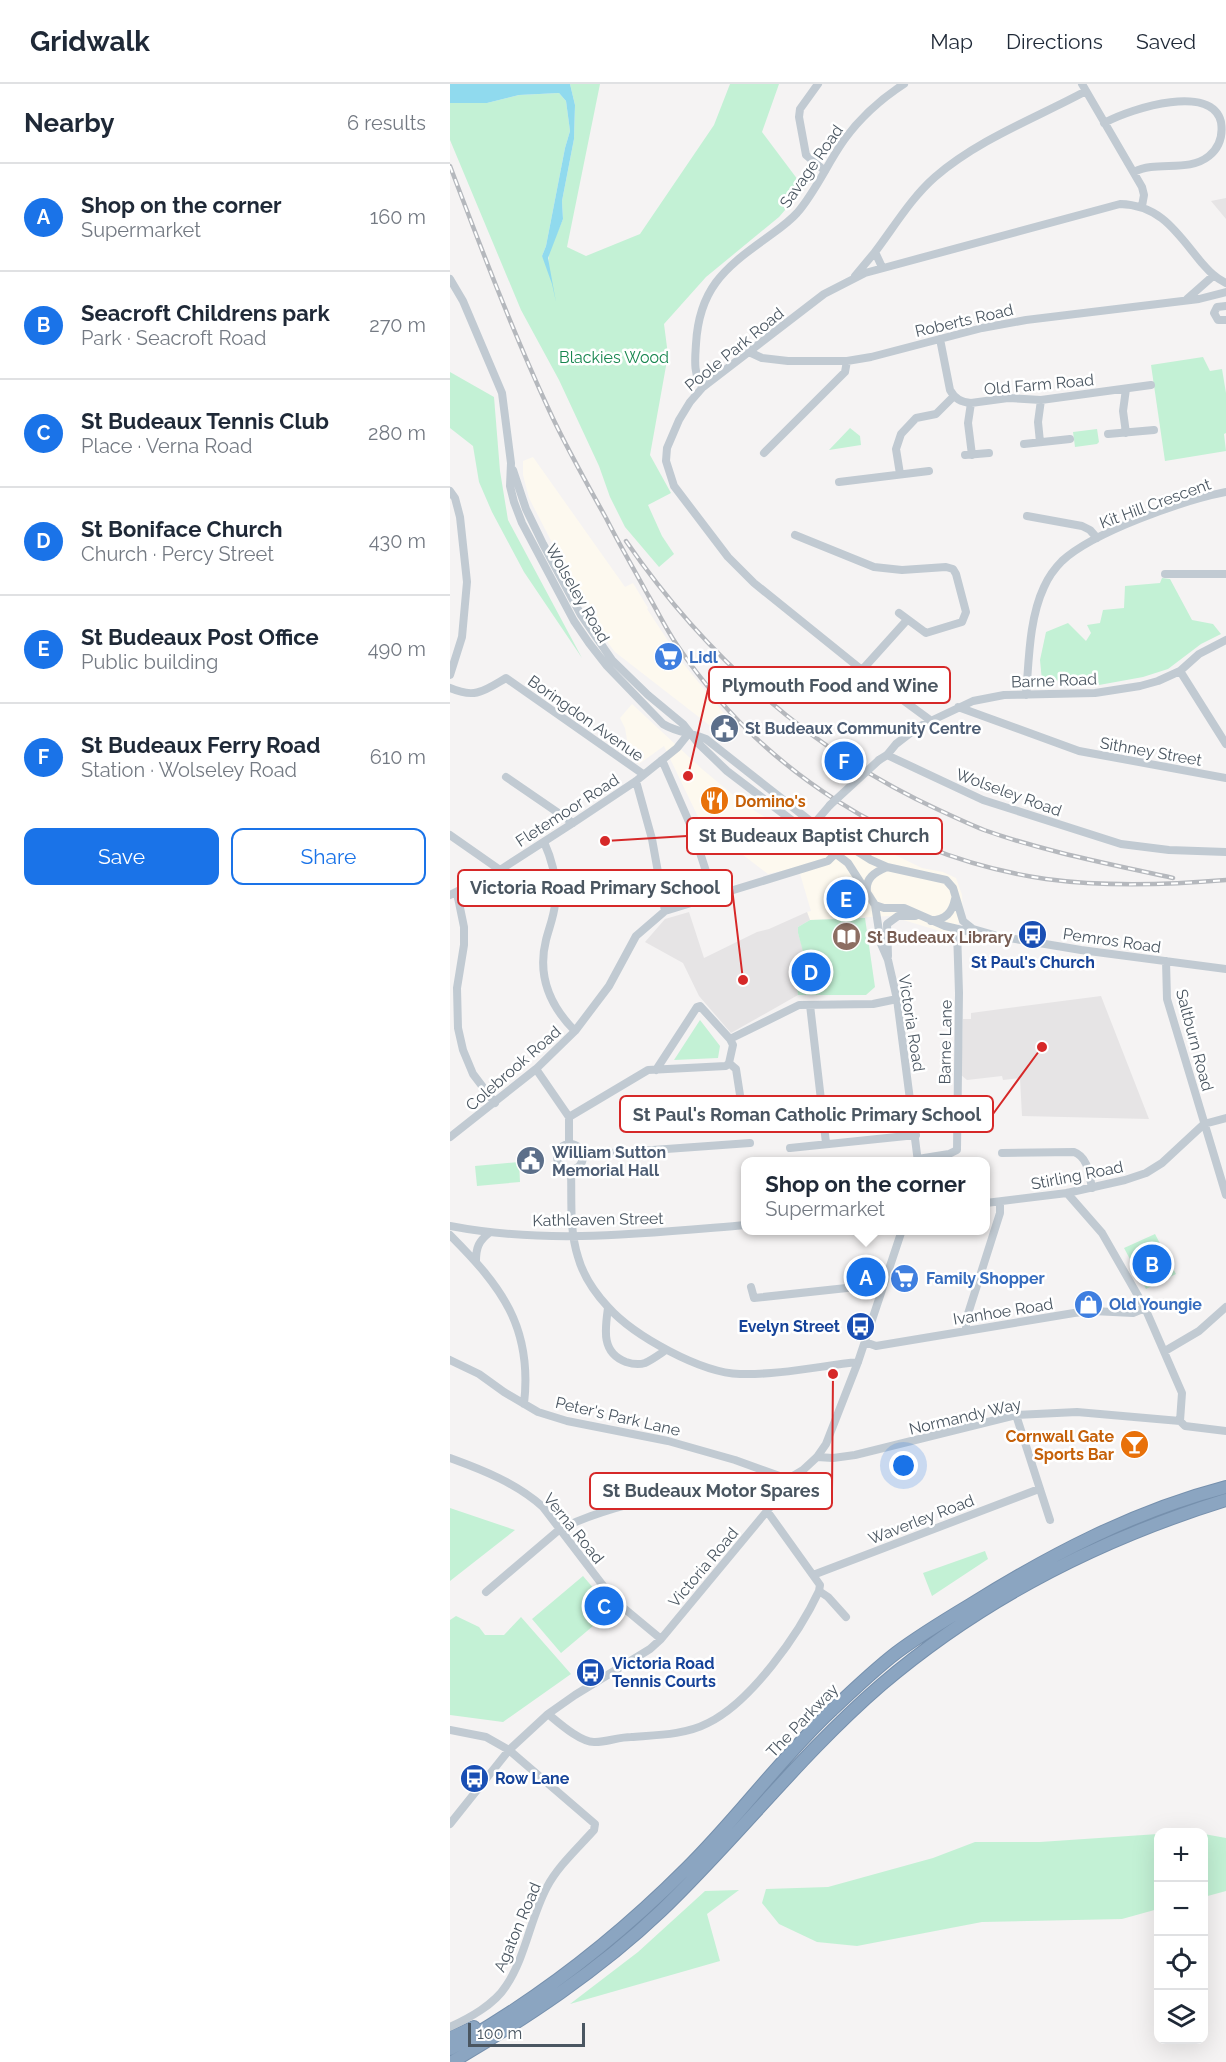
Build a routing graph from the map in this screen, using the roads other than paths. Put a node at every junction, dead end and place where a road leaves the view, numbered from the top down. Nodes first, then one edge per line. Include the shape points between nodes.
1 (818, 84) edge
2 (904, 84) edge
3 (1084, 88) edge
4 (1179, 92) dead end
5 (1198, 93) dead end
6 (1104, 123) junction
7 (825, 171) junction
8 (1134, 172) junction
9 (1142, 206) junction
10 (875, 252) junction
11 (882, 267) junction
12 (1213, 276) junction
13 (450, 279) edge
14 (853, 279) junction
15 (1226, 283) edge
16 (1226, 292) edge
17 (1187, 299) junction
18 (1199, 299) junction
19 (1226, 306) edge
20 (1216, 308) junction
21 (1226, 320) edge
22 (940, 339) junction
23 (749, 352) junction
24 (847, 361) junction
25 (1151, 385) dead end
26 (703, 387) junction
27 (1126, 389) junction
28 (954, 396) junction
29 (1041, 400) junction
30 (971, 403) junction
31 (1154, 430) dead end
32 (1126, 433) junction
33 (1108, 434) dead end
34 (1070, 439) dead end
35 (1040, 442) junction
36 (1024, 444) dead end
37 (764, 453) dead end
38 (988, 453) dead end
39 (929, 471) dead end
40 (900, 474) junction
41 (839, 482) dead end
42 (450, 491) edge
43 (1226, 492) edge
44 (1027, 516) dead end
45 (795, 535) dead end
46 (1097, 538) junction
47 (1165, 574) dead end
48 (1226, 574) edge
49 (899, 613) dead end
50 (907, 620) junction
51 (1226, 640) edge
52 (862, 670) junction
53 (1180, 671) junction
54 (450, 675) edge
55 (450, 688) edge
56 (1026, 695) junction
57 (958, 707) junction
58 (930, 720) junction
59 (689, 733) junction
60 (1226, 743) edge
61 (887, 755) junction
62 (662, 760) junction
63 (642, 774) junction
64 (506, 777) dead end
65 (1226, 778) edge
66 (636, 781) junction
67 (573, 823) junction
68 (814, 824) junction
69 (808, 832) junction
70 (450, 835) edge
71 (544, 842) junction
72 (1226, 852) edge
73 (836, 853) junction
74 (887, 867) junction
75 (500, 870) junction
76 (946, 880) joint
77 (454, 894) edge
78 (868, 894) junction
79 (955, 894) junction
80 (714, 896) junction
81 (875, 905) junction
82 (665, 911) junction
83 (919, 916) junction
84 (931, 921) junction
85 (957, 930) junction
86 (994, 935) junction
87 (888, 960) junction
88 (1166, 961) junction
89 (1226, 969) edge
90 (897, 999) junction
91 (810, 1005) junction
92 (575, 1031) junction
93 (730, 1039) junction
94 (729, 1063) junction
95 (536, 1069) junction
96 (656, 1070) junction
97 (740, 1095) dead end
98 (495, 1103) junction
99 (569, 1117) junction
100 (1226, 1118) edge
101 (1204, 1124) junction
102 (916, 1135) junction
103 (450, 1137) edge
104 (750, 1143) dead end
105 (826, 1143) junction
106 (569, 1144) junction
107 (790, 1148) dead end
108 (583, 1155) junction
109 (1006, 1155) dead end
110 (918, 1157) edge
111 (934, 1157) edge
112 (571, 1170) junction
113 (1092, 1188) junction
114 (1067, 1193) junction
115 (1226, 1195) edge
116 (1000, 1202) junction
117 (990, 1203) edge
118 (741, 1225) edge
119 (450, 1226) edge
120 (489, 1233) junction
121 (450, 1235) edge
122 (900, 1235) edge
123 (573, 1236) junction
124 (476, 1261) junction
125 (884, 1284) junction
126 (751, 1287) dead end
127 (1226, 1306) edge
128 (608, 1308) junction
129 (1145, 1308) junction
130 (966, 1331) junction
131 (866, 1342) junction
132 (666, 1350) junction
133 (1165, 1351) junction
134 (450, 1360) edge
135 (858, 1362) junction
136 (524, 1404) junction
137 (1016, 1415) junction
138 (1180, 1422) junction
139 (1226, 1431) edge
140 (817, 1457) junction
141 (450, 1458) edge
142 (769, 1473) junction
143 (788, 1479) junction
144 (1226, 1487) edge
145 (1039, 1489) junction
146 (1226, 1500) edge
147 (767, 1511) junction
148 (1050, 1520) dead end
149 (560, 1529) junction
150 (813, 1575) junction
151 (819, 1591) junction
152 (486, 1592) dead end
153 (846, 1617) dead end
154 (661, 1639) junction
155 (548, 1714) junction
156 (450, 1730) edge
157 (509, 1750) junction
158 (450, 1824) edge
159 (521, 2005) junction
160 (450, 2027) edge
161 (450, 2038) edge
162 (450, 2049) edge
163 (452, 2062) edge

1 - 7 street via 800,109 800,117 806,155
2 - 7 street, Savage Road via 869,112 844,140
3 - 6 street
3 - 10 street via 963,155 917,195
4 - 6 street via 1136,106
5 - 8 street via 1214,104 1220,114 1222,136 1218,146 1192,164 1142,167
6 - 8 street
7 - 26 street, Savage Road via 791,219 726,270 709,290 696,330 695,364 697,380
8 - 9 street via 1144,195
9 - 11 street, Poole Park Road via 1120,204
9 - 12 street via 1172,226
10 - 11 street
10 - 14 street
11 - 14 street, Poole Park Road
12 - 15 street
12 - 17 street
13 - 59 street, Wolseley Road via 502,393 511,463 526,509 581,615 612,660
14 - 23 street, Poole Park Road via 824,294
16 - 18 street, Roberts Road
17 - 18 street, Roberts Road
17 - 22 street, Roberts Road via 1026,320
18 - 20 street, Roberts Road
19 - 20 street
20 - 21 street, Roberts Road via 1216,319
22 - 24 street, Roberts Road
22 - 28 street
23 - 24 street, Roberts Road via 788,361
23 - 26 street, Poole Park Road
24 - 37 street via 845,372
25 - 27 street, Old Farm Road
26 - 52 street, Poole Park Road via 679,420 667,448 668,474 674,486 747,577
27 - 29 street, Old Farm Road
27 - 32 street
28 - 30 street, Old Farm Road
28 - 40 street via 936,414 916,418 901,434 896,449
29 - 30 street, Old Farm Road via 1008,398
29 - 35 street
30 - 38 street via 969,455
31 - 32 street
32 - 33 street
34 - 35 street
35 - 36 street
39 - 40 street
40 - 41 street
42 - 54 street via 460,517 466,582 462,637
43 - 46 street, Kit Hill Crescent via 1146,517
44 - 46 street via 1038,513 1082,526
45 - 50 street via 874,567 953,569 966,612 964,620 926,633
46 - 56 street, Kit Hill Crescent via 1061,561 1044,586 1034,623
47 - 48 street
49 - 50 street
50 - 52 street
51 - 53 street, Barne Road via 1199,654
52 - 58 street, Poole Park Road
53 - 56 street, Barne Road via 1158,681 1118,690
53 - 60 street
55 - 63 street, Boringdon Avenue via 469,695 506,678
56 - 57 street, Barne Road via 973,701
57 - 58 street, Barne Road
57 - 65 street, Sithney Street via 1071,749
58 - 61 street, Barne Road
59 - 62 street, Fletemoor Road
59 - 68 street, Wolseley Road via 706,739
59 - 69 street, Wolseley Road via 727,771
61 - 68 street, bridge
61 - 72 street, Wolseley Road via 983,800 1121,844
62 - 63 street, Fletemoor Road
62 - 80 street via 693,831
63 - 66 street, Fletemoor Road
64 - 67 street
66 - 67 street, Fletemoor Road
66 - 82 street
67 - 71 street, Fletemoor Road
68 - 69 street
68 - 74 street, Wolseley Road
69 - 73 street, Wolseley Road
70 - 75 street
71 - 75 street, Fletemoor Road
71 - 92 street via 552,861 556,892 542,958 543,972 553,1005
73 - 78 street, Wolseley Road via 852,867
73 - 80 street, Colebrook Road via 828,861
74 - 76 street, Wolseley Road
74 - 78 street via 871,876
75 - 77 street, Fletemoor Road
76 - 79 street, Pemros Road
77 - 98 street via 464,927 457,988 458,1028 473,1074
78 - 81 street, Victoria Road
79 - 84 street via 949,914
79 - 86 street, Pemros Road via 963,921 973,929
80 - 82 street, Colebrook Road
81 - 83 street, Pemros Road via 904,908
81 - 87 street, Victoria Road via 881,944
82 - 92 street, Colebrook Road via 636,936 609,986
83 - 84 street, Pemros Road
83 - 87 street, Victoria Road via 898,916 889,921
84 - 85 street, Pemros Road
85 - 86 street, Pemros Road
85 - 111 street, Barne Lane via 957,1150
86 - 88 street, Pemros Road
87 - 90 street, Victoria Road
88 - 89 street, Pemros Road
88 - 101 street, Saltburn Road via 1167,999
90 - 91 street via 873,1004
90 - 102 street, Victoria Road
91 - 93 street via 799,1005
91 - 105 street
92 - 95 street, Colebrook Road
93 - 94 street via 733,1045
93 - 96 street via 697,1007
94 - 96 street
94 - 97 street via 736,1068
95 - 98 street, Colebrook Road
95 - 99 street
96 - 99 street via 648,1070
98 - 103 street, Colebrook Road
99 - 106 street
100 - 101 street, Stirling Road
101 - 113 street, Stirling Road via 1146,1173
101 - 115 street, Saltburn Road
102 - 105 street
102 - 110 street, Victoria Road
104 - 108 street
105 - 107 street
106 - 108 street via 577,1145
106 - 112 street via 560,1147 557,1160 562,1168
108 - 112 street via 579,1167
109 - 113 street via 1082,1155
112 - 123 street
113 - 114 street, Stirling Road
114 - 116 street, Stirling Road
114 - 129 street via 1102,1233
116 - 117 street, Stirling Road
116 - 130 street
118 - 123 street, Kathleaven Street via 641,1235
119 - 120 street, Kathleaven Street
120 - 123 street, Kathleaven Street
120 - 124 street via 480,1240
121 - 124 street
122 - 125 street, Victoria Road
123 - 128 street via 583,1271
124 - 136 street via 504,1297 515,1323 526,1367
125 - 126 street via 754,1298
125 - 131 street, Victoria Road
127 - 133 street via 1199,1331
128 - 132 street
128 - 132 street via 605,1335 614,1355 634,1364 644,1363
129 - 130 street, Ivanhoe Road via 1133,1313 1093,1311
129 - 133 street
130 - 131 street, Ivanhoe Road via 876,1346
131 - 135 street, Victoria Road
132 - 135 street via 738,1374
133 - 138 street via 1182,1393
134 - 136 street, Peter's Park Lane
135 - 140 street, Victoria Road via 831,1434
136 - 142 street, Peter's Park Lane via 567,1421 668,1441
137 - 138 street, Normandy Way via 1077,1412
137 - 140 street, Normandy Way via 855,1455
137 - 145 street
138 - 139 street, Normandy Way
140 - 143 street, Victoria Road
141 - 149 street, Verna Road via 530,1495
142 - 143 street, Peter's Park Lane
142 - 149 street via 624,1504
143 - 147 street, Victoria Road
144 - 159 highway, The Parkway via 1151,1511 1065,1550 1022,1572 896,1653 829,1713 687,1869 634,1919
145 - 148 street
145 - 150 street, Waverley Road
146 - 163 highway, The Parkway via 1151,1525 1062,1564 983,1610 912,1659 842,1720 659,1913 545,2004
147 - 150 street
147 - 154 street, Victoria Road
149 - 152 street
149 - 154 street, Verna Road via 614,1600
150 - 151 street via 820,1585
151 - 153 street
151 - 155 street via 792,1637 756,1685 707,1724 683,1732 594,1742
154 - 155 street, Victoria Road
155 - 157 street, Victoria Road
156 - 157 street via 486,1737
157 - 158 street, Victoria Road
157 - 160 street, Agaton Road via 596,1824 546,1888 506,1986 489,2003
159 - 161 highway
159 - 162 highway, The Parkway

